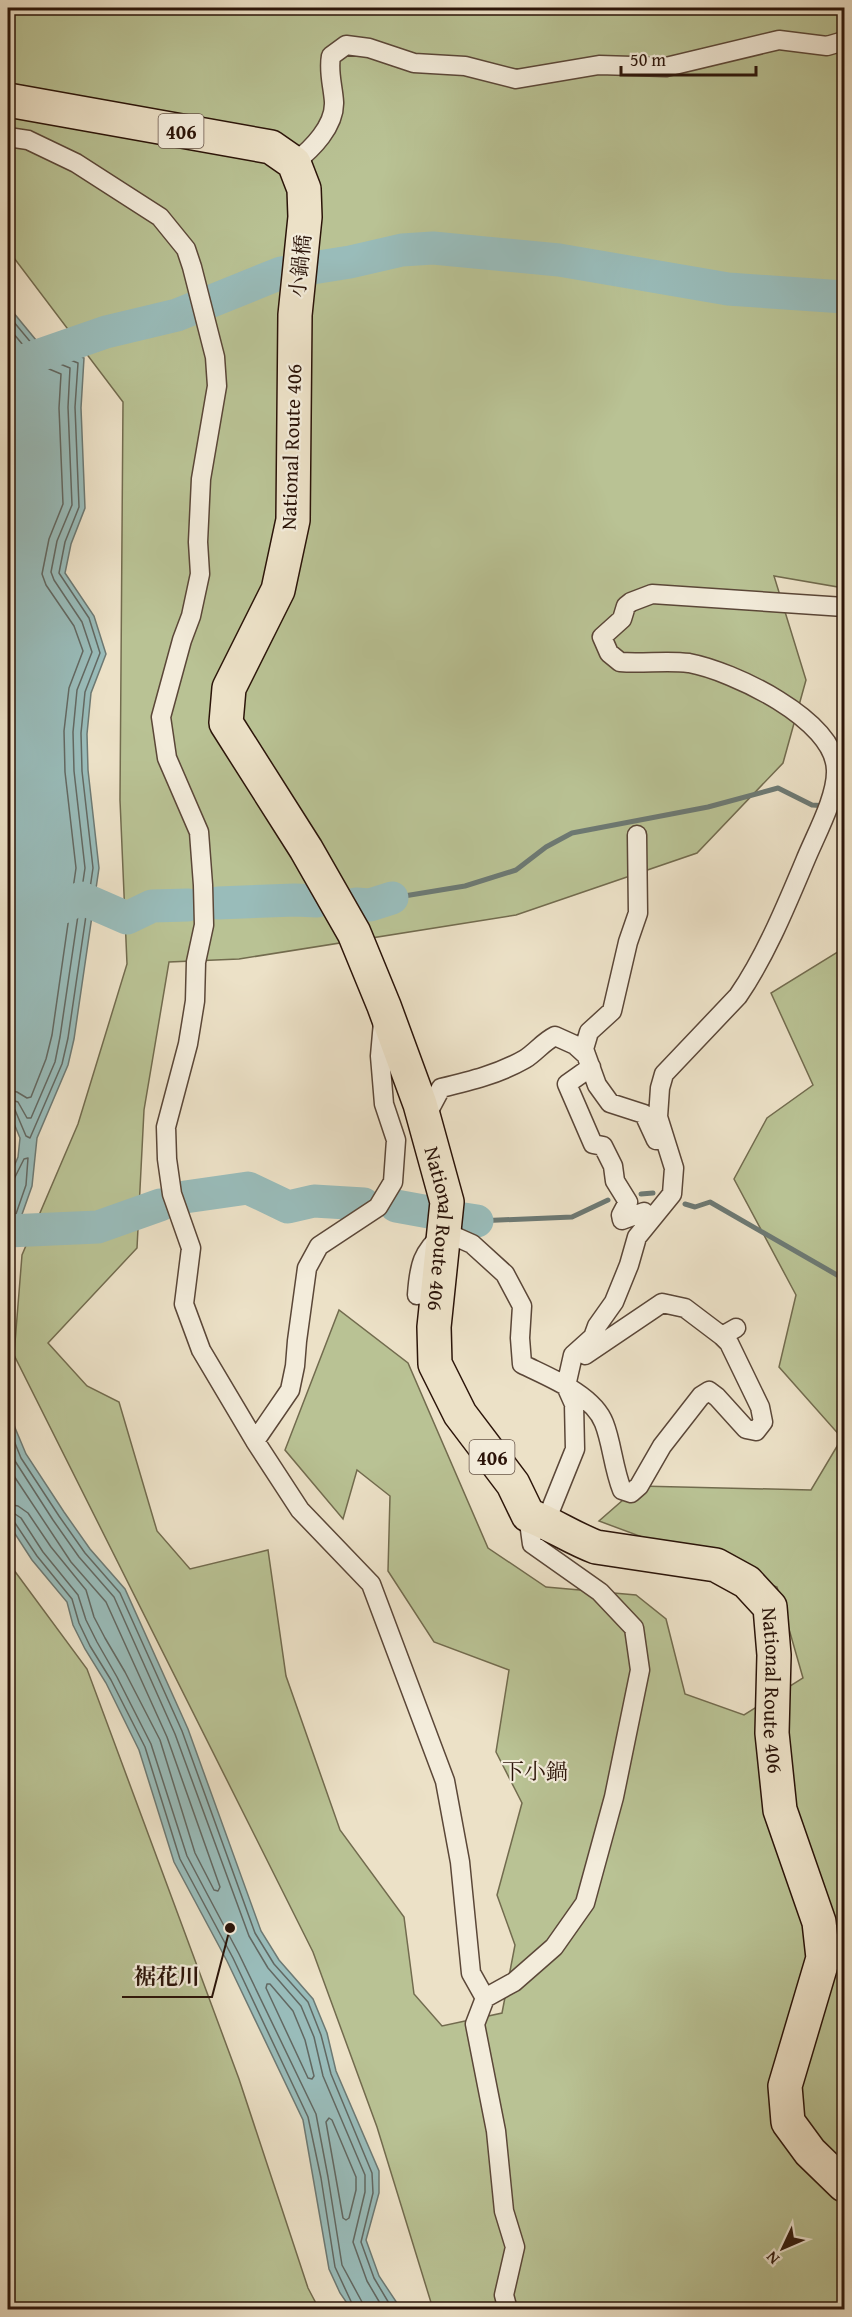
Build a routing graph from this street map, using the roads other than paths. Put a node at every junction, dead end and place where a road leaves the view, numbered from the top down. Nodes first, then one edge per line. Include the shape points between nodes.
1 (844, 41) edge
2 (8, 100) edge
3 (8, 137) edge
4 (294, 163) junction
5 (295, 315) joint
6 (844, 607) edge
7 (637, 835) dead end
8 (384, 1006) junction
9 (588, 1061) junction
10 (424, 1120) junction
11 (669, 1150) junction
12 (648, 1223) junction
13 (445, 1232) junction
14 (417, 1295) dead end
15 (571, 1365) junction
16 (566, 1386) junction
17 (255, 1441) junction
18 (537, 1518) junction
19 (485, 1998) junction
20 (844, 2185) edge
21 (507, 2310) edge

1 - 4 street via 827,46 779,40 666,67 599,65 516,79 465,66 414,63 346,45 331,56 329,66 333,116 310,151
2 - 4 highway, 406 via 272,147
3 - 17 street via 28,140 76,163 160,217 186,249 215,357 217,386 201,479 200,574 161,717 167,758 199,832 204,925 188,1044 166,1127 167,1159 172,1194 191,1248 184,1304 201,1350
4 - 5 highway, 小鍋橋 / 406 via 304,189 305,217
5 - 8 highway, National Route 406 / 406 via 293,520 278,590 229,688 226,723 354,933
6 - 11 street via 652,594 626,606 622,619 602,637 609,653 620,662 689,663 740,680 797,712 827,743 836,771 831,796 790,896 748,981 664,1074 658,1117
7 - 9 street via 638,913 612,1011 589,1032 584,1049
8 - 10 highway, National Route 406 / 406
8 - 17 street via 380,1056 384,1104 396,1140 393,1182 378,1207 319,1246 307,1268 290,1390
9 - 10 street via 575,1045 555,1036 527,1058 492,1074 441,1088
9 - 11 street via 597,1085 610,1103 644,1114 656,1141
9 - 12 street via 567,1084 593,1144 603,1146 615,1181 628,1202 622,1220 644,1212
10 - 13 highway, National Route 406 / 406 via 447,1202
11 - 12 street via 674,1168 672,1194
12 - 15 street via 637,1237 614,1302 592,1337 573,1355
13 - 14 street via 428,1246 418,1274
13 - 16 street via 472,1244 505,1274 522,1306 522,1364
13 - 18 highway, National Route 406 / 406 via 434,1327 435,1364 460,1414
15 - 16 street
15 - 16 street via 662,1304 685,1308 729,1332 729,1343 760,1407 763,1422 756,1431 746,1429 709,1391 662,1446 631,1493 622,1490 618,1480 604,1422 592,1404
16 - 18 street via 574,1404 575,1449
17 - 19 street via 300,1510 371,1584 445,1781 460,1862 471,1973
18 - 19 street via 531,1544 600,1592 634,1628 640,1670 614,1797 585,1903 555,1947 514,1982
18 - 20 highway, National Route 406 via 596,1547 716,1565 747,1582 770,1607 774,1655 772,1733 780,1810 819,1922 823,1958 784,2086 788,2122 810,2152
19 - 21 street via 475,2024 496,2131 504,2211 515,2247 504,2295

